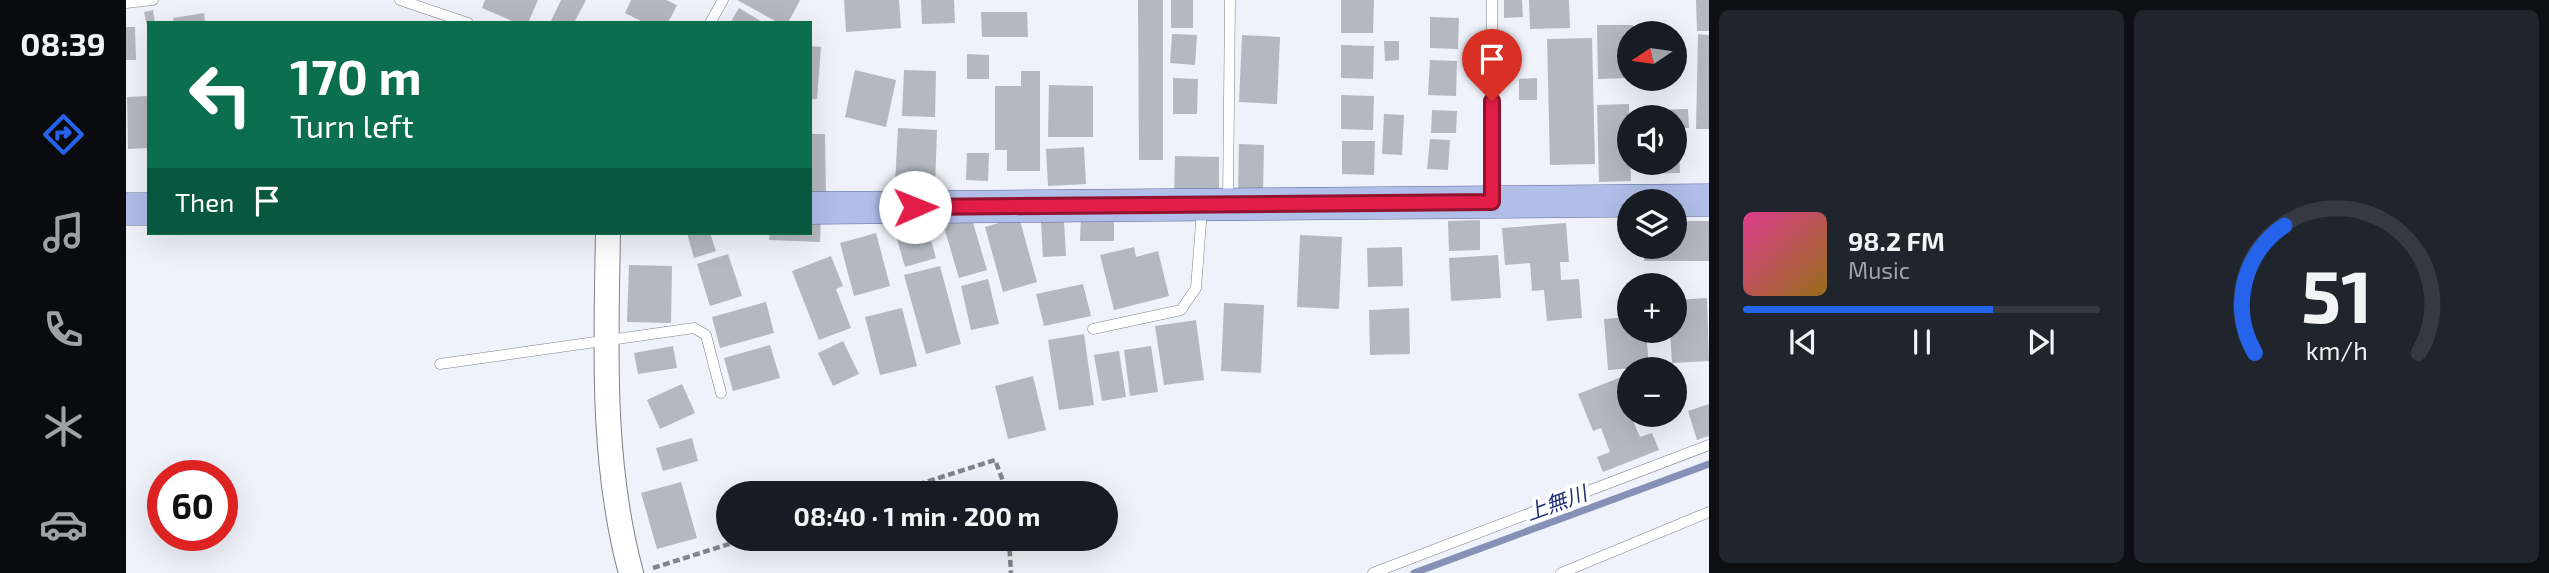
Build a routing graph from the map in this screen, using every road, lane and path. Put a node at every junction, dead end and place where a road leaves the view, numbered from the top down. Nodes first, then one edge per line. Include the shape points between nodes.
1 (153, 0) edge
2 (400, 0) edge
3 (723, 0) edge
4 (1230, 0) edge
5 (1492, 0) edge
6 (126, 3) edge
7 (462, 21) edge
8 (711, 21) edge
9 (1709, 200) edge
10 (1492, 202) junction
11 (1215, 205) junction
12 (812, 208) edge
13 (126, 209) edge
14 (147, 209) edge
15 (608, 235) edge
16 (1093, 329) dead end
17 (606, 340) junction
18 (440, 364) dead end
19 (720, 393) dead end
20 (1709, 445) edge
21 (929, 481) edge
22 (1002, 481) edge
23 (1709, 512) edge
24 (716, 548) edge
25 (1010, 551) edge
26 (641, 571) edge
27 (1011, 573) edge
28 (1373, 573) edge
29 (1560, 573) edge

1 - 6 lane
2 - 7 lane
3 - 8 lane
4 - 11 lane
5 - 10 lane
9 - 10 main road
10 - 11 main road
11 - 12 main road
11 - 16 lane via 1196,288 1181,310
13 - 14 main road
15 - 17 street
17 - 18 lane
17 - 19 lane via 695,328 706,335
17 - 26 street via 610,464 621,534
20 - 28 lane
21 - 22 path via 995,460
23 - 29 lane
24 - 26 path
25 - 27 path

